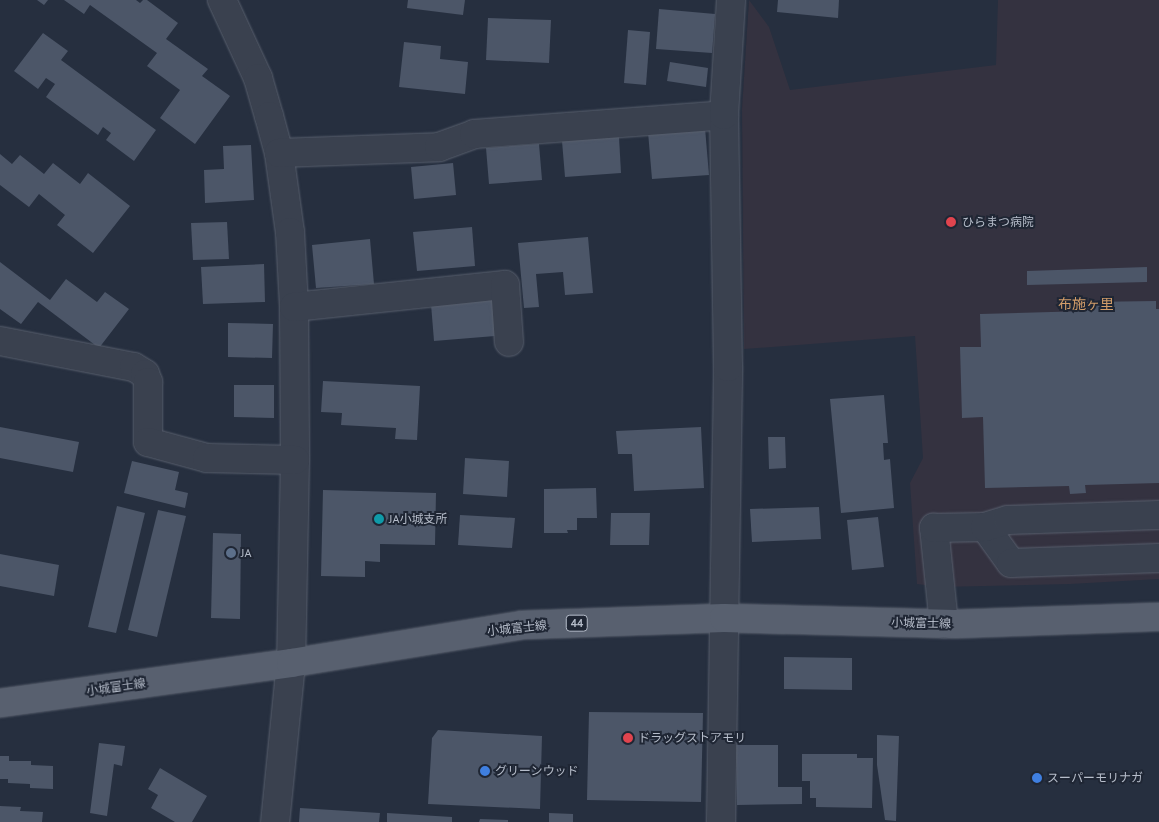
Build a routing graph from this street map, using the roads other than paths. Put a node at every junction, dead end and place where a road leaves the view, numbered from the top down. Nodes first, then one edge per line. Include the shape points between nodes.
1 (222, 0) edge
2 (731, 0) edge
3 (724, 115) junction
4 (279, 153) junction
5 (294, 307) junction
6 (0, 341) edge
7 (509, 342) dead end
8 (295, 460) junction
9 (1159, 515) edge
10 (985, 527) junction
11 (1159, 558) edge
12 (1159, 617) edge
13 (724, 618) junction
14 (944, 624) junction
15 (291, 663) junction
16 (0, 704) edge
17 (275, 822) edge
18 (721, 822) edge

1 - 4 street via 258,78
2 - 3 street
3 - 4 street via 474,134 439,147
3 - 13 street via 728,367
4 - 5 street via 290,232
5 - 7 street via 505,285
5 - 8 street
6 - 8 street via 134,367 145,374 148,382 148,442 207,458
8 - 15 street
9 - 10 street via 1008,520
10 - 11 street via 1011,563
10 - 14 street via 934,528
12 - 14 main road, 小城富士線 / 44
13 - 14 main road, 小城富士線 / 44
13 - 15 main road, 小城富士線 / 44 via 522,625
13 - 18 street
15 - 16 main road, 小城富士線 / 44
15 - 17 street

